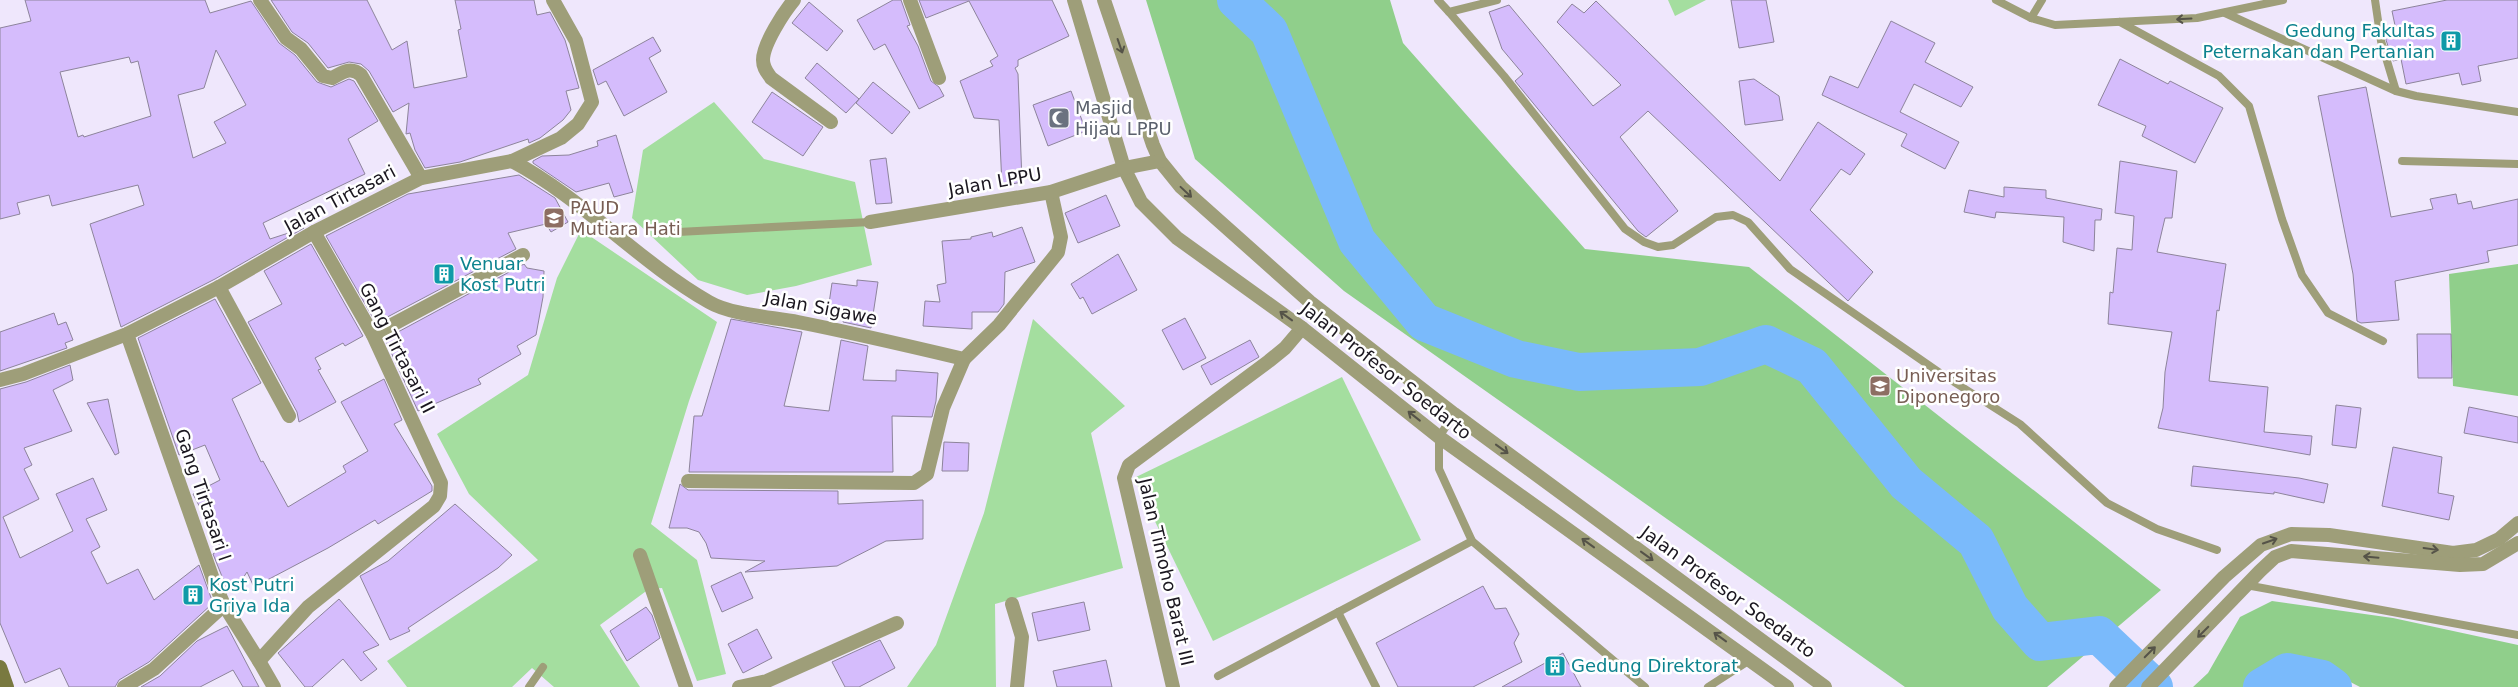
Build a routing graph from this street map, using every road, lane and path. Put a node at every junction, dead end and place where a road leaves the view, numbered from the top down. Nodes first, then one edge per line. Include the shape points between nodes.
1 (260, 0) edge
2 (553, 0) edge
3 (794, 0) edge
4 (910, 0) edge
5 (1074, 0) edge
6 (1104, 0) edge
7 (1438, 0) edge
8 (1497, 0) edge
9 (1996, 0) edge
10 (2042, 0) edge
11 (2283, 0) edge
12 (2375, 0) edge
13 (1449, 12) junction
14 (2225, 13) junction
15 (2031, 18) junction
16 (2120, 22) junction
17 (939, 78) dead end
18 (2396, 91) junction
19 (2518, 112) edge
20 (831, 122) dead end
21 (512, 161) junction
22 (1160, 161) junction
23 (2402, 161) dead end
24 (2518, 164) edge
25 (1124, 168) junction
26 (421, 178) junction
27 (1051, 192) junction
28 (870, 222) joint
29 (314, 232) junction
30 (659, 233) dead end
31 (523, 256) dead end
32 (220, 287) junction
33 (1302, 328) junction
34 (127, 334) junction
35 (373, 335) junction
36 (2383, 341) dead end
37 (964, 359) junction
38 (0, 380) edge
39 (1454, 414) junction
40 (289, 416) dead end
41 (1439, 437) junction
42 (688, 481) dead end
43 (2518, 524) edge
44 (1472, 541) junction
45 (2518, 543) edge
46 (2217, 550) dead end
47 (2250, 552) junction
48 (640, 554) dead end
49 (2260, 571) junction
50 (2246, 585) junction
51 (1012, 604) dead end
52 (224, 605) junction
53 (1338, 612) junction
54 (897, 623) dead end
55 (2518, 635) edge
56 (1751, 659) junction
57 (259, 661) junction
58 (0, 667) edge
59 (543, 667) dead end
60 (1218, 676) dead end
61 (7, 687) edge
62 (124, 687) edge
63 (274, 687) edge
64 (529, 687) edge
65 (686, 687) edge
66 (738, 687) edge
67 (1017, 687) edge
68 (1172, 687) edge
69 (1376, 687) edge
70 (1645, 687) edge
71 (1708, 687) edge
72 (1787, 687) edge
73 (1825, 687) edge
74 (2116, 687) edge
75 (2148, 687) edge

1 - 26 street via 286,38 302,49 327,79 348,70 355,70 361,75
2 - 21 street, Jalan Tirtasari via 576,41 592,102 578,124 560,138
3 - 20 street via 781,15 763,58 764,69 771,78
4 - 17 street
5 - 25 street, Jalan Profesor Soedarto
6 -> 22 street, Jalan Profesor Soedarto
7 - 13 lane
8 - 13 lane
9 - 15 lane
10 - 15 lane
11 - 14 lane
12 - 18 lane via 2381,41
13 - 46 lane via 1625,229 1658,247 1673,245 1716,217 1733,215 1748,222 1790,269 2020,424 2107,503 2157,529
14 -> 16 lane via 2197,18
14 - 18 lane
15 - 16 lane via 2054,25
16 - 36 lane via 2219,76 2249,106 2302,275 2328,314
18 - 19 lane
21 - 26 street, Jalan Tirtasari
21 - 37 street, Jalan Sigawe via 539,176 630,248 711,303
22 - 25 street, Jalan LPPU
22 -> 39 street, Jalan Profesor Soedarto via 1181,188 1310,302
23 - 24 lane
25 - 27 street, Jalan LPPU
33 -> 25 street, Jalan Profesor Soedarto via 1177,238 1141,202
26 - 29 street, Jalan Tirtasari
27 - 28 street, Jalan LPPU
27 - 37 street via 1061,237 1058,252 999,325
28 - 30 lane
29 - 32 street, Jalan Tirtasari
29 - 35 street, Gang Tirtasari II
31 - 35 street
32 - 34 street, Jalan Tirtasari
32 - 40 street
41 -> 33 street, Jalan Profesor Soedarto
33 - 68 street, Jalan Timoho Barat III via 1270,361 1129,465 1124,478
34 - 38 street, Jalan Tirtasari
34 - 52 street, Gang Tirtasari I
35 - 57 street, Gang Tirtasari II via 441,483 440,496 434,506 308,607
37 - 42 street via 943,408 927,474 921,480
39 - 41 lane
39 -> 73 street, Jalan Profesor Soedarto
41 - 44 lane via 1439,468
56 -> 41 street, Jalan Profesor Soedarto
47 -> 43 street via 2261,544 2291,534 2329,535 2453,553 2476,550 2499,539
44 - 53 lane
44 - 70 lane
45 -> 49 street via 2482,564 2460,566 2291,551 2275,557
47 - 49 street
74 -> 47 street
48 - 65 street
49 - 50 street
50 - 55 lane
50 -> 75 street via 2238,597
51 - 67 street via 1022,637
52 - 57 street, Gang Tirtasari I
52 - 62 street via 154,669
53 - 60 lane
53 - 69 lane
54 - 66 street via 767,681
56 - 71 lane
56 - 72 street, Jalan Profesor Soedarto
57 - 63 street, Gang Tirtasari I
58 - 61 main road
59 - 64 lane

